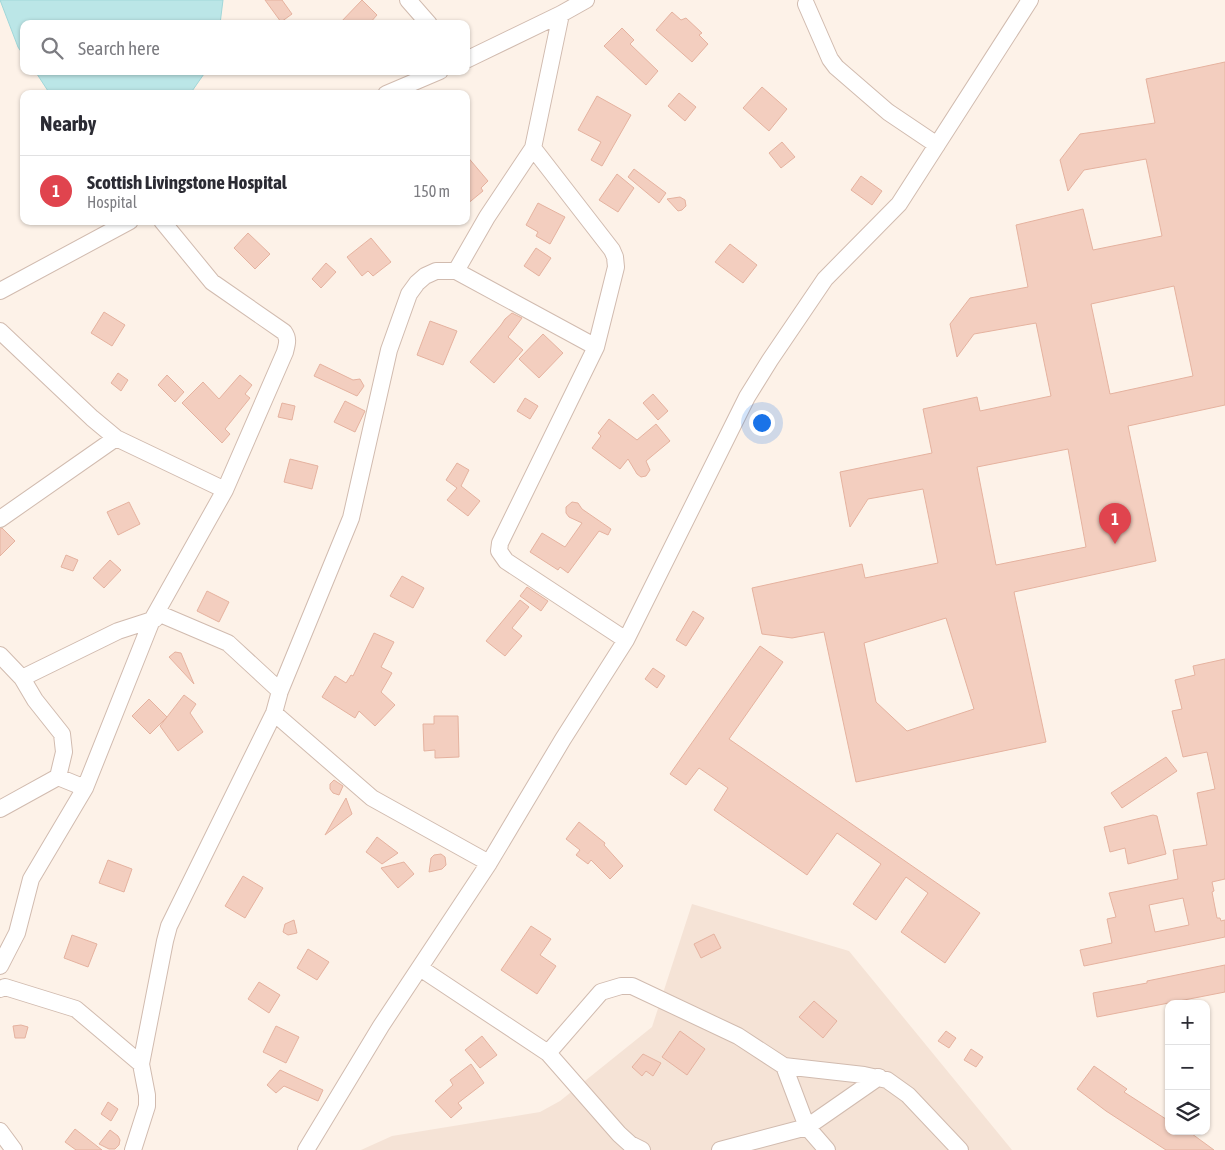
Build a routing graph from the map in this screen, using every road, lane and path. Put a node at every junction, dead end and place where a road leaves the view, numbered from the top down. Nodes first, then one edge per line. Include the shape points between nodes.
1 (408, 0) edge
2 (586, 0) edge
3 (1030, 0) edge
4 (806, 4) dead end
5 (561, 14) junction
6 (426, 20) edge
7 (470, 58) edge
8 (431, 75) edge
9 (395, 90) edge
10 (937, 145) junction
11 (532, 148) junction
12 (123, 225) edge
13 (165, 225) edge
14 (456, 271) junction
15 (0, 291) edge
16 (0, 331) edge
17 (596, 347) junction
18 (116, 438) junction
19 (224, 490) junction
20 (0, 519) edge
21 (152, 620) junction
22 (626, 640) junction
23 (0, 655) edge
24 (22, 678) junction
25 (280, 691) junction
26 (274, 713) junction
27 (58, 777) junction
28 (85, 788) junction
29 (0, 809) edge
30 (489, 863) junction
31 (0, 966) edge
32 (420, 968) junction
33 (0, 988) edge
34 (548, 1053) junction
35 (142, 1064) junction
36 (784, 1066) junction
37 (879, 1077) junction
38 (807, 1128) junction
39 (0, 1131) edge
40 (14, 1150) edge
41 (133, 1150) edge
42 (306, 1150) edge
43 (642, 1150) edge
44 (720, 1150) edge
45 (827, 1150) edge
46 (960, 1150) edge

1 - 6 street
2 - 5 street
3 - 10 street
4 - 10 street via 836,67 882,108
5 - 7 street
5 - 11 street
8 - 9 street
10 - 22 street via 899,204 825,279 747,396
11 - 14 street via 486,217
11 - 17 street via 615,257 616,267
12 - 15 street
13 - 19 street via 212,282 286,336 285,352
14 - 17 street
14 - 25 street via 436,271 425,276 409,294 389,350 350,518
16 - 18 street
17 - 22 street via 499,551 506,561
18 - 19 street
18 - 20 street
19 - 21 street
21 - 24 street via 124,628
21 - 25 street via 160,614 228,643
21 - 28 street
22 - 30 street
23 - 24 street
24 - 27 street via 62,734 64,752
25 - 26 street
26 - 30 street via 372,798
26 - 35 street via 169,926
27 - 28 street
27 - 29 street
28 - 31 street via 31,879 17,933
30 - 32 street
32 - 34 street
32 - 42 street
33 - 35 street via 76,1009
34 - 36 street via 601,992 632,986 738,1036
34 - 43 street via 619,1134
35 - 41 street via 147,1106
36 - 37 street
36 - 38 street
37 - 38 street
37 - 46 street via 908,1095
38 - 44 street
38 - 45 street
39 - 40 street

